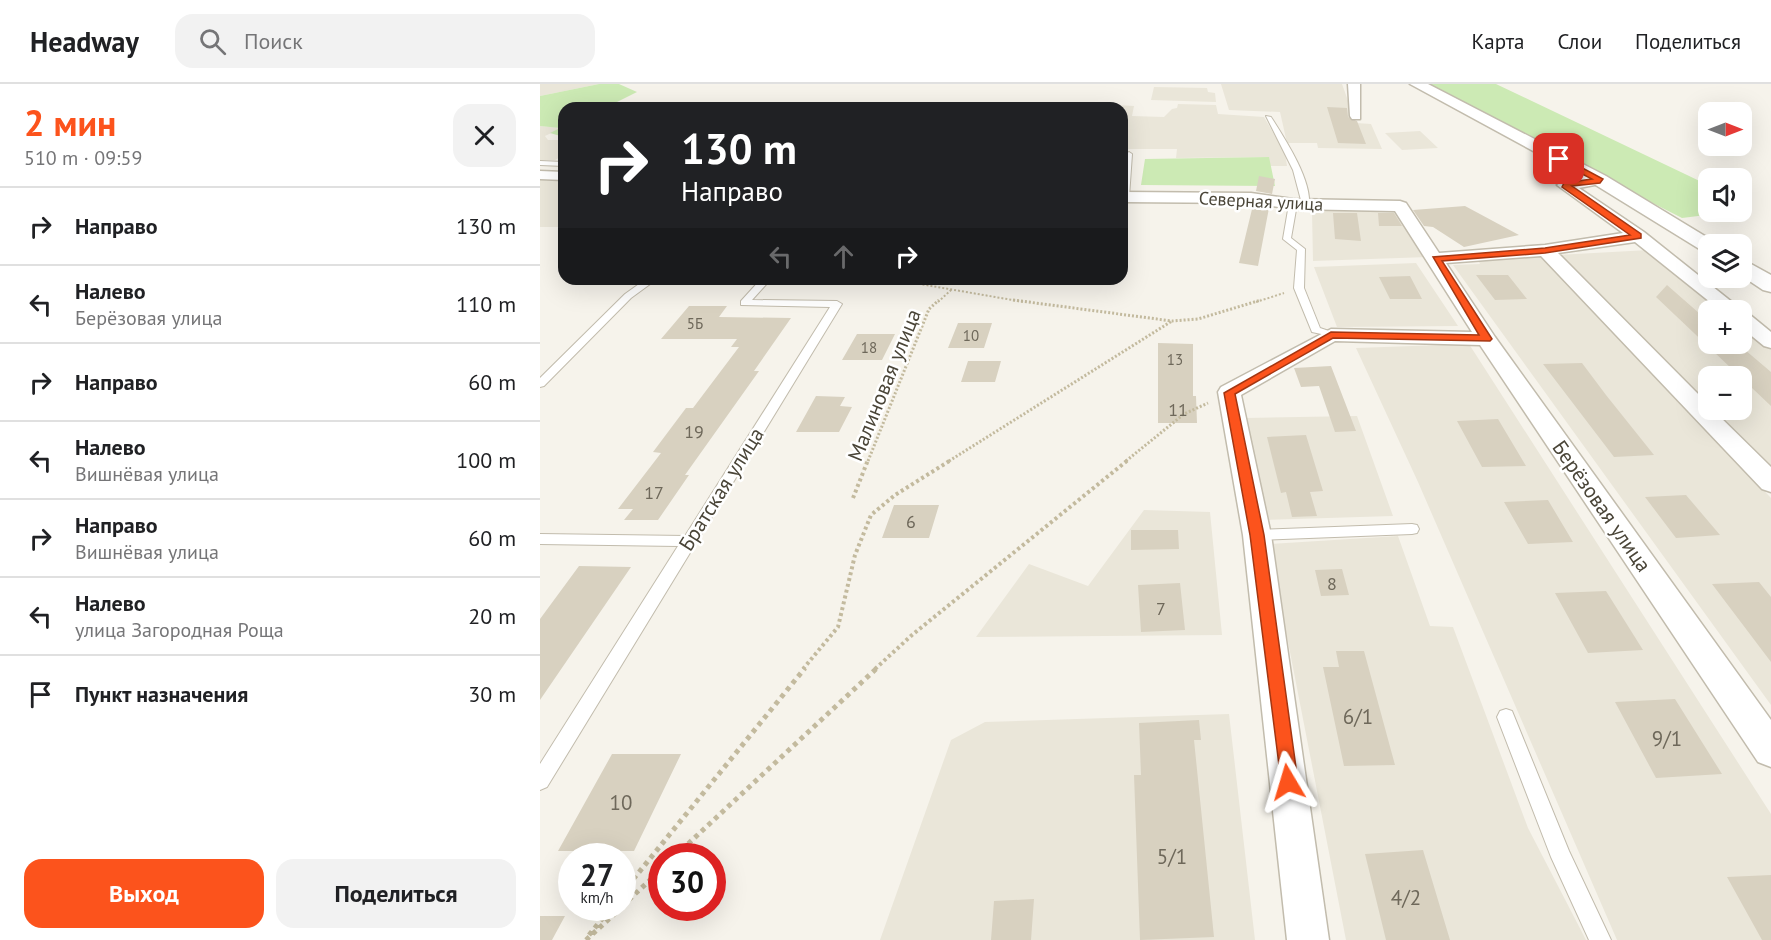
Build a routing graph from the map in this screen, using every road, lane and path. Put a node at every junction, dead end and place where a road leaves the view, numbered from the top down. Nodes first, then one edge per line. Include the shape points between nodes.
1 (1354, 84) edge
2 (1417, 84) edge
3 (1356, 116) dead end
4 (1268, 117) dead end
5 (1129, 154) dead end
6 (540, 163) edge
7 (1128, 163) edge
8 (558, 164) edge
9 (540, 175) edge
10 (558, 176) edge
11 (1600, 180) junction
12 (1128, 197) edge
13 (1300, 204) junction
14 (1400, 206) joint
15 (1638, 236) junction
16 (1698, 240) edge
17 (1545, 250) junction
18 (1436, 259) junction
19 (1752, 273) edge
20 (644, 285) edge
21 (760, 285) edge
22 (927, 285) edge
23 (1771, 285) edge
24 (1299, 288) junction
25 (951, 289) junction
26 (1719, 300) edge
27 (1172, 321) junction
28 (1752, 326) edge
29 (1331, 335) junction
30 (1486, 339) junction
31 (1771, 342) edge
32 (540, 384) edge
33 (1229, 393) junction
34 (1771, 483) edge
35 (853, 498) dead end
36 (1412, 529) dead end
37 (1257, 535) junction
38 (540, 539) edge
39 (689, 541) junction
40 (1506, 717) dead end
41 (1771, 750) edge
42 (540, 781) edge
43 (689, 843) edge
44 (636, 876) edge
45 (648, 882) edge
46 (636, 894) edge
47 (600, 921) edge
48 (606, 921) edge
49 (585, 940) edge
50 (1308, 940) edge
51 (1599, 940) edge

1 - 3 street
2 - 11 street
4 - 13 lane via 1304,188
5 - 7 lane
6 - 8 lane
9 - 10 street
11 - 15 street via 1564,185
11 - 16 street
12 - 13 street, Северная улица via 1251,198
13 - 14 street, Северная улица
13 - 24 lane via 1287,239 1301,249
14 - 18 street, Берёзовая улица
15 - 17 street
15 - 26 street
17 - 18 street
17 - 34 street
18 - 30 street, Берёзовая улица
19 - 23 street
20 - 32 lane
21 - 39 lane, Братская улица via 744,303 837,304
22 - 25 path
24 - 27 path via 1198,319
24 - 29 lane via 1316,330
25 - 27 path
25 - 35 path, Малиновая улица via 929,309
27 - 44 path via 895,495 871,515 855,555 838,627
28 - 31 street
29 - 30 street
29 - 33 street
30 - 41 street, Берёзовая улица
33 - 37 street
33 - 43 path via 1184,414 912,635
36 - 37 lane
37 - 50 street
38 - 39 lane
39 - 42 lane, Братская улица
40 - 51 lane via 1561,858
45 - 46 path
47 - 49 path
48 - 49 path

